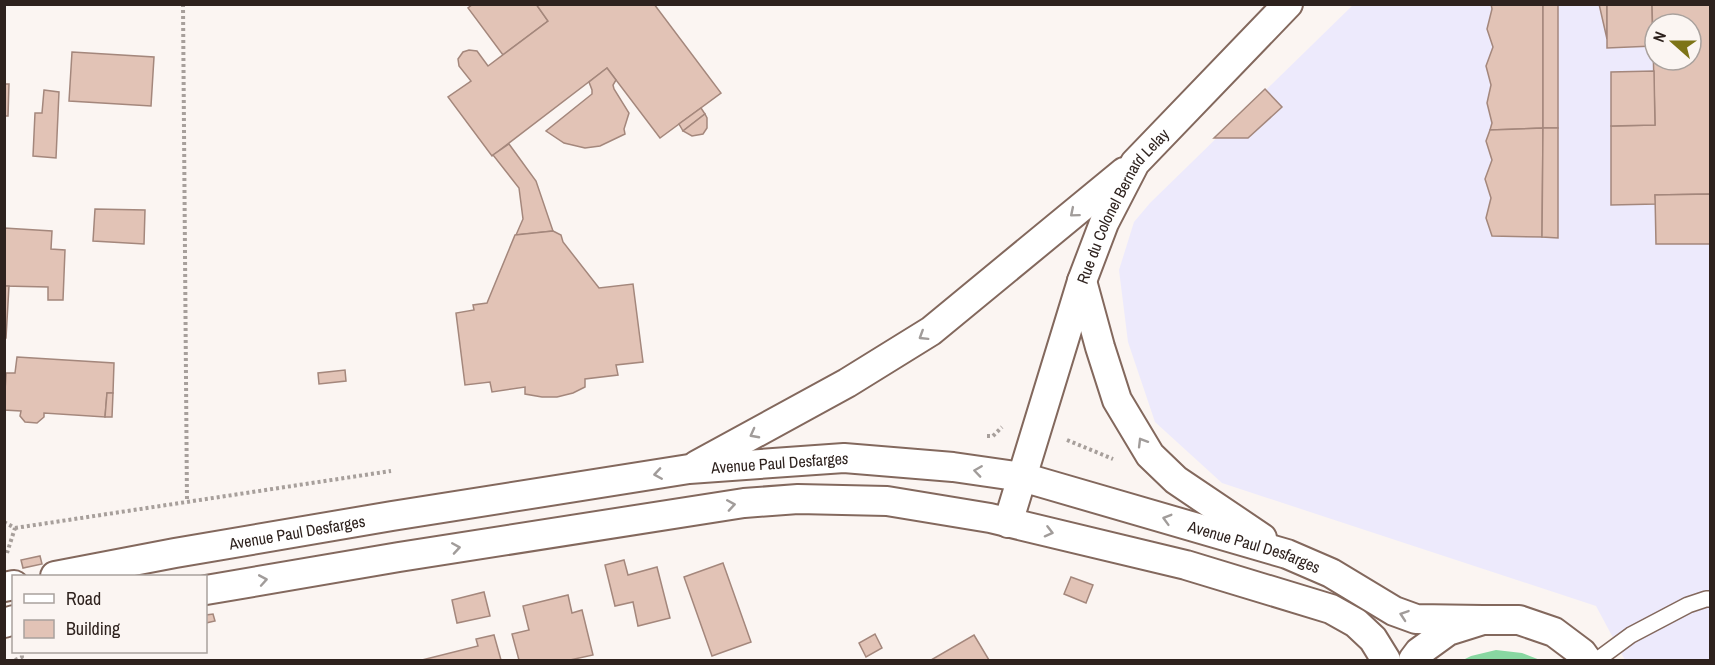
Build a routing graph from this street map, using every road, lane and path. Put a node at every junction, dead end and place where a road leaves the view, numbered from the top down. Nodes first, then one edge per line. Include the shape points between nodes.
1 (183, 4) edge
2 (1288, 4) edge
3 (1135, 163) junction
4 (1082, 281) junction
5 (689, 469) junction
6 (392, 471) dead end
7 (1022, 477) junction
8 (187, 502) junction
9 (4, 522) edge
10 (1008, 523) junction
11 (15, 528) junction
12 (1287, 554) junction
13 (4, 560) edge
14 (60, 575) edge
15 (207, 590) edge
16 (1710, 599) edge
17 (1483, 620) junction
18 (1386, 660) edge
19 (1413, 660) edge
20 (1587, 660) edge
21 (1597, 660) edge

1 - 8 path
2 - 3 street, Rue du Colonel Bernard Lelay
3 - 4 street, Rue du Colonel Bernard Lelay via 1104,223
3 -> 5 street via 931,331 847,383
4 - 7 street
12 -> 4 street, Rue du Colonel Bernard Lelay via 1176,480 1150,455 1117,400
7 -> 5 street, Avenue Paul Desfarges via 844,458
5 -> 14 street, Avenue Paul Desfarges
6 - 8 path
7 - 10 street
12 -> 7 street, Avenue Paul Desfarges
8 - 11 path
9 - 11 path
15 -> 10 street via 744,503 798,499 887,501
10 -> 18 street via 1186,566 1331,609 1356,623 1373,639
11 - 13 path
17 -> 12 street, Avenue Paul Desfarges via 1416,619
16 - 21 lane via 1688,605
17 - 19 street via 1448,631
17 - 20 street, Avenue Paul Desfarges via 1519,620 1554,632

